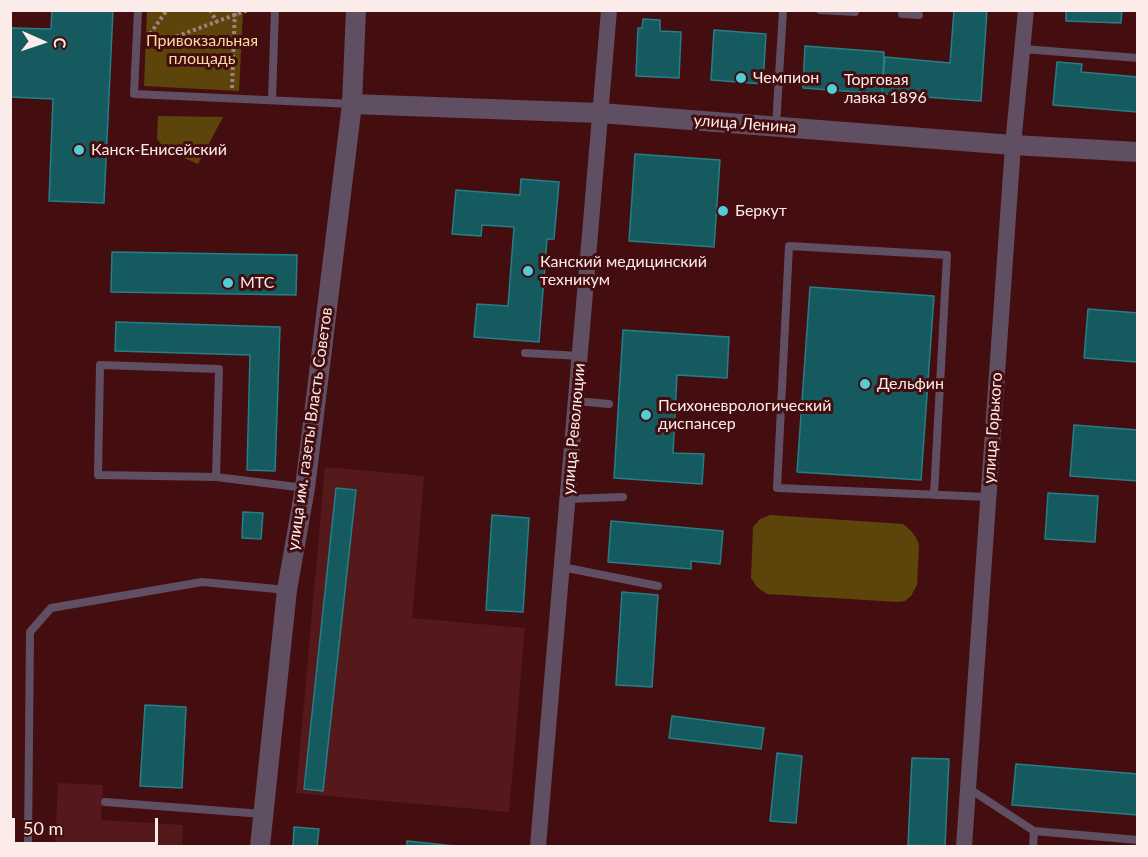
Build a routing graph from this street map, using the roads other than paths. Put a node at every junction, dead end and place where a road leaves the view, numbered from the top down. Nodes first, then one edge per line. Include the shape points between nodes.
1 (138, 10) edge
2 (275, 10) edge
3 (356, 10) edge
4 (609, 10) edge
5 (783, 10) edge
6 (820, 10) edge
7 (902, 10) edge
8 (1026, 10) edge
9 (855, 12) dead end
10 (920, 15) dead end
11 (1023, 49) junction
12 (1137, 58) edge
13 (272, 99) junction
14 (352, 104) junction
15 (600, 113) junction
16 (776, 127) junction
17 (1013, 145) junction
18 (1137, 152) edge
19 (525, 353) dead end
20 (580, 356) junction
21 (576, 401) junction
22 (609, 404) dead end
23 (216, 477) junction
24 (305, 488) junction
25 (934, 495) junction
26 (623, 497) dead end
27 (988, 497) junction
28 (568, 499) junction
29 (562, 567) junction
30 (658, 586) dead end
31 (287, 590) junction
32 (968, 788) junction
33 (105, 802) dead end
34 (264, 814) junction
35 (1034, 831) junction
36 (1137, 840) edge
37 (28, 846) edge
38 (260, 846) edge
39 (538, 846) edge
40 (964, 846) edge
41 (1033, 846) edge

1 - 13 lane via 134,94
2 - 13 lane
3 - 14 street, улица им. газеты Власть Советов
4 - 15 street, улица Революции
5 - 16 lane
6 - 9 lane
7 - 10 lane via 902,14
8 - 11 street, улица Горького
11 - 12 lane
11 - 17 street, улица Горького
13 - 14 lane
14 - 15 street, улица Ленина
14 - 24 street, улица им. газеты Власть Советов
15 - 16 street, улица Ленина
15 - 20 street, улица Революции
16 - 17 street, улица Ленина
17 - 18 street, улица Ленина
17 - 27 street, улица Горького
19 - 20 lane
20 - 21 street, улица Революции
21 - 22 lane
21 - 28 street, улица Революции
23 - 23 lane via 98,475 100,365 219,369
23 - 24 lane
24 - 31 street, улица им. газеты Власть Советов
25 - 25 lane via 777,488 789,246 947,255
25 - 27 lane
26 - 28 lane
27 - 32 street, улица Горького
28 - 29 street, улица Революции
29 - 30 lane
29 - 39 street, улица Революции
31 - 34 street, улица им. газеты Власть Советов
31 - 37 lane via 202,582 51,608 30,632
32 - 35 lane
32 - 40 street, улица Горького
33 - 34 lane
34 - 38 street, улица им. газеты Власть Советов
35 - 36 lane
35 - 41 lane

